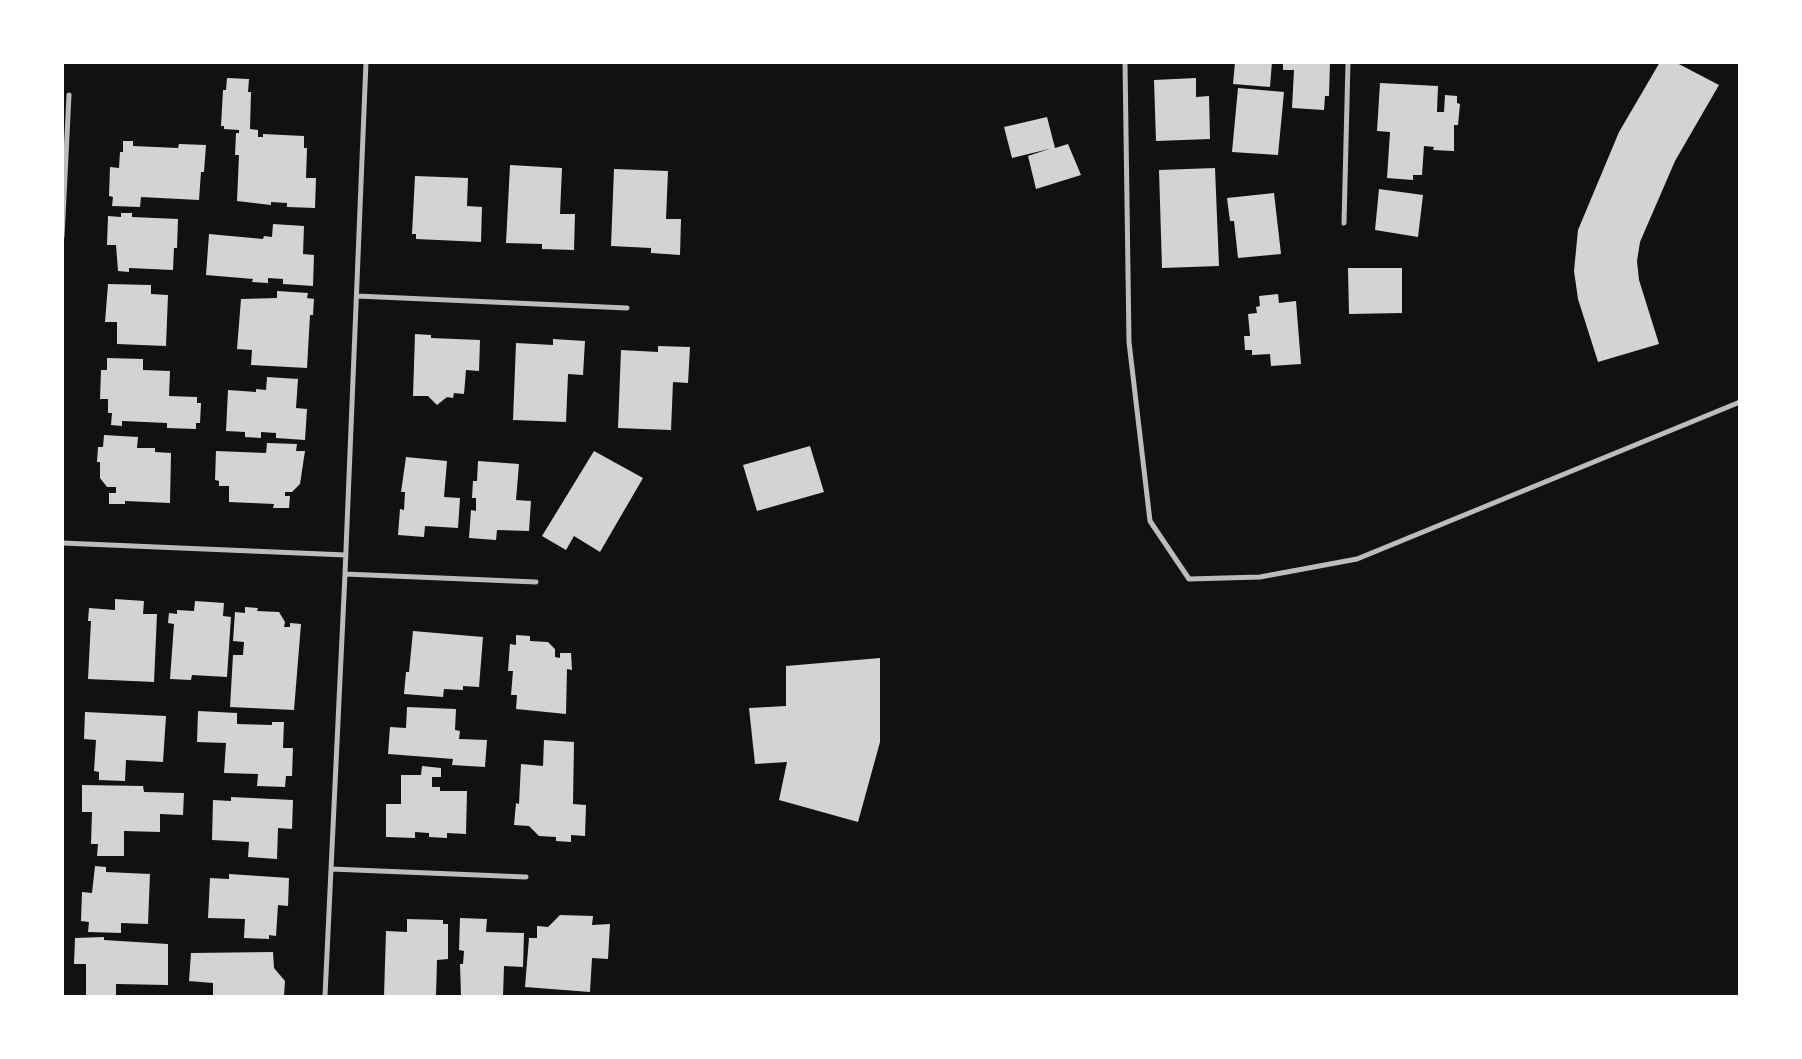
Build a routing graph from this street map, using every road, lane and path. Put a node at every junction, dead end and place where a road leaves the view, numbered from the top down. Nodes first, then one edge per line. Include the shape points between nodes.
1 (366, 62) edge
2 (1125, 62) edge
3 (1348, 62) edge
4 (69, 95) dead end
5 (1344, 223) dead end
6 (62, 237) edge
7 (357, 296) junction
8 (627, 308) dead end
9 (1740, 402) edge
10 (62, 543) edge
11 (346, 555) junction
12 (346, 574) junction
13 (536, 582) dead end
14 (331, 869) junction
15 (526, 876) dead end
16 (325, 996) edge

1 - 7 street
2 - 9 street via 1129,342 1150,521 1189,579 1260,577 1357,559
3 - 5 street
4 - 6 street
7 - 8 street
7 - 11 street
10 - 11 street
11 - 12 street
12 - 13 street
12 - 14 street
14 - 15 street
14 - 16 street

